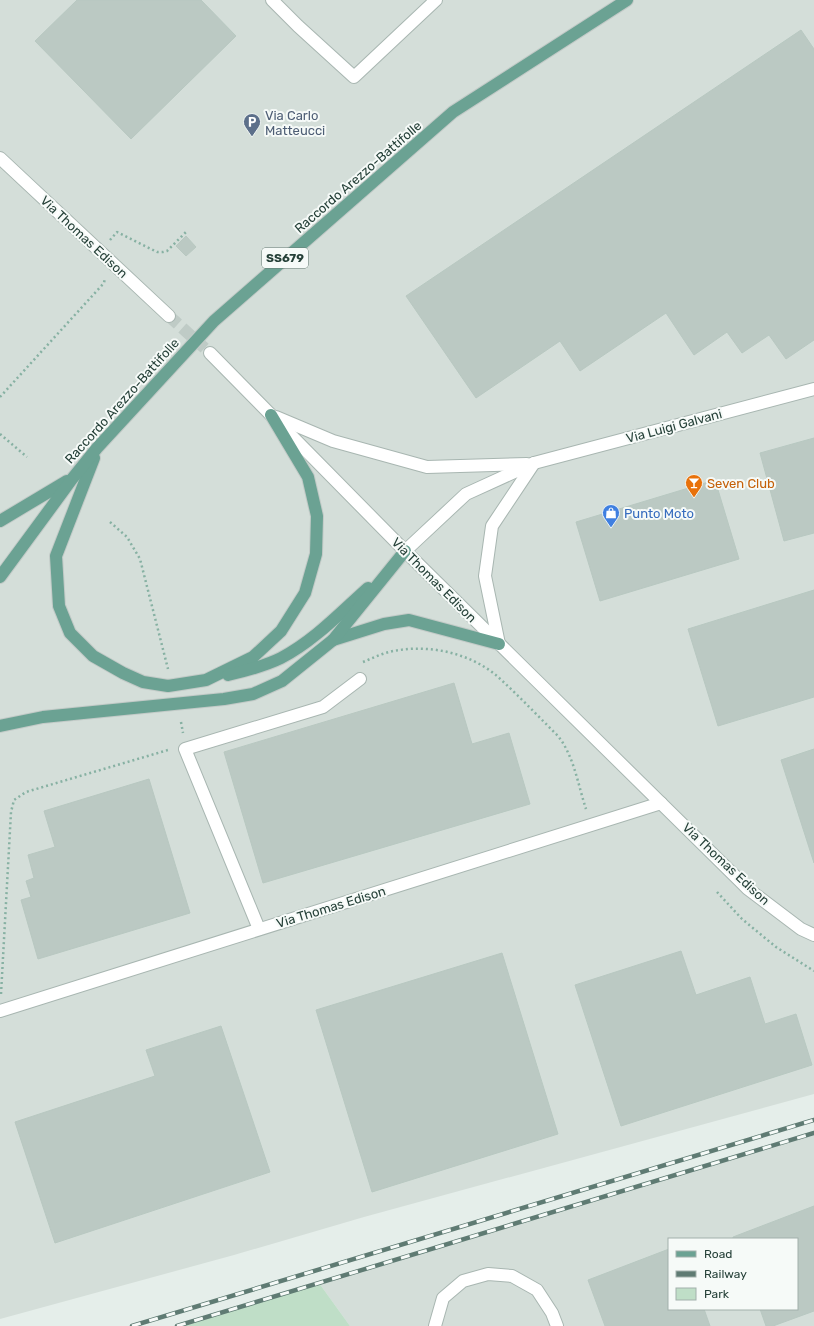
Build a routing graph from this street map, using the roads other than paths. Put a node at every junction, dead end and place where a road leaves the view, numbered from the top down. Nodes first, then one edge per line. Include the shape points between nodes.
1 (272, 0) edge
2 (436, 0) edge
3 (627, 0) edge
4 (0, 158) edge
5 (169, 316) tunnel mouth
6 (210, 353) tunnel mouth
7 (814, 389) edge
8 (271, 416) junction
9 (97, 448) junction
10 (534, 463) junction
11 (72, 479) junction
12 (0, 521) edge
13 (405, 551) junction
14 (394, 565) junction
15 (0, 577) edge
16 (332, 640) junction
17 (499, 644) junction
18 (360, 679) dead end
19 (206, 680) junction
20 (0, 726) edge
21 (661, 803) junction
22 (259, 929) junction
23 (814, 935) edge
24 (0, 1011) edge
25 (435, 1326) edge
26 (557, 1326) edge

1 - 2 street via 354,77
3 - 9 main road, Raccordo Arezzo-Battifolle / SS679 via 453,112 214,321
4 - 5 street, Via Thomas Edison
6 - 8 street, Via Thomas Edison
7 - 10 street, Via Luigi Galvani
8 - 10 street, Via Luigi Galvani via 333,441 427,467
8 - 13 street, Via Thomas Edison
8 - 19 main road via 308,477 317,516 316,554 305,593 281,631 253,657
9 - 11 main road, Raccordo Arezzo-Battifolle / SS679
9 - 19 main road via 56,556 59,606 70,633 93,656 143,682 168,686
10 - 13 street, Via Luigi Galvani via 466,494
10 - 17 street via 492,526 485,576
11 - 12 main road
11 - 15 main road, Raccordo Arezzo-Battifolle / SS679
13 - 14 main road
13 - 17 street, Via Thomas Edison
14 - 16 main road
14 - 19 main road via 309,640 280,658 245,671
16 - 17 main road via 384,624 409,620
16 - 20 main road via 282,681 253,694 43,717
17 - 21 street, Via Thomas Edison
18 - 22 street via 323,706 186,750
21 - 22 street, Via Thomas Edison
21 - 23 street, Via Thomas Edison via 748,889 801,929
22 - 24 street, Via Thomas Edison
25 - 26 street via 443,1298 463,1281 488,1274 512,1276 536,1290 552,1313

